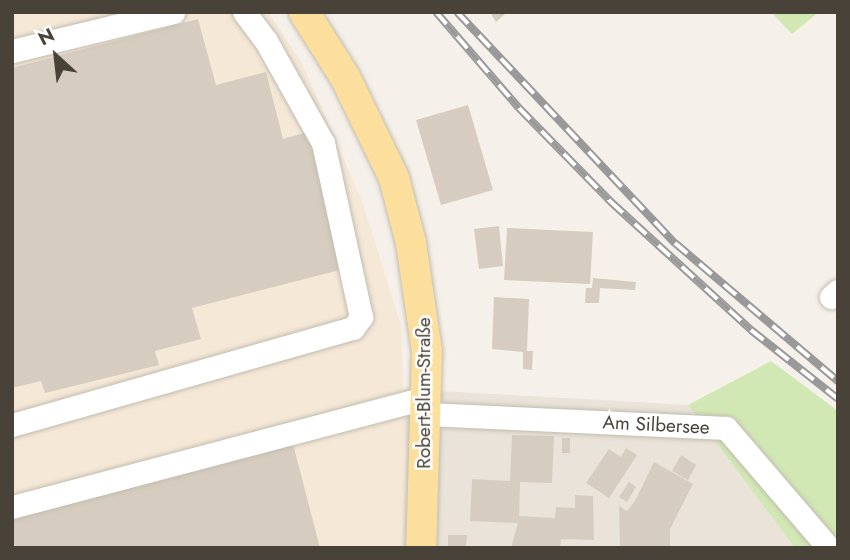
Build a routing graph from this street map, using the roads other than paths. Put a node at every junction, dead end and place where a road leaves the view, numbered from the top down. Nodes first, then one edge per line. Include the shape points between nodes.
1 (173, 12) edge
2 (244, 12) edge
3 (304, 12) edge
4 (12, 51) edge
5 (428, 406) junction
6 (12, 425) edge
7 (12, 508) edge
8 (421, 548) edge
9 (829, 548) edge

1 - 4 lane
2 - 6 lane via 266,41 323,143 361,317 353,328
3 - 5 main road, Robert-Blum-Straße via 345,77 394,178 423,304
5 - 7 lane, Am Silbersee
5 - 8 main road, Robert-Blum-Straße
5 - 9 lane, Am Silbersee via 726,428

